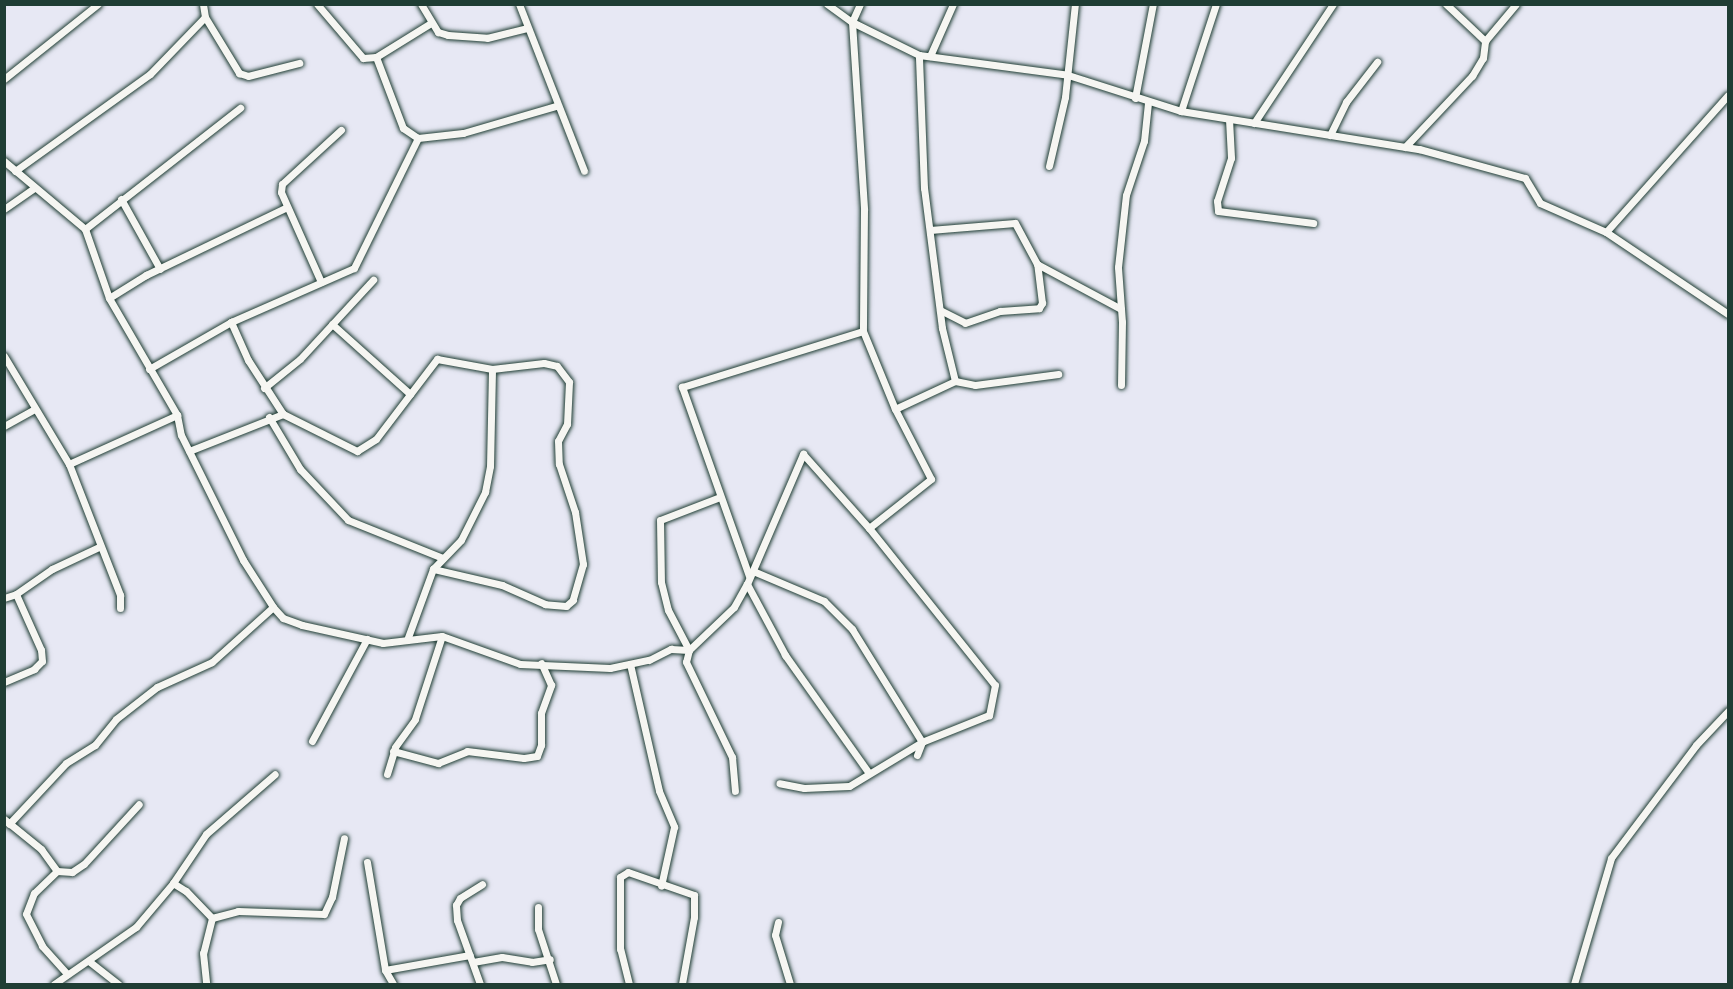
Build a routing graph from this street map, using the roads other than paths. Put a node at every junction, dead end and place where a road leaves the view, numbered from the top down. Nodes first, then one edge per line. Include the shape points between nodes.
1 (98, 4) edge
2 (203, 4) edge
3 (317, 4) edge
4 (421, 4) edge
5 (519, 4) edge
6 (827, 4) edge
7 (860, 4) edge
8 (953, 4) edge
9 (1075, 4) edge
10 (1153, 4) edge
11 (1216, 4) edge
12 (1446, 4) edge
13 (1516, 4) edge
14 (1328, 6) edge
15 (205, 16) junction
16 (852, 22) junction
17 (430, 23) junction
18 (527, 28) junction
19 (1485, 41) junction
20 (919, 55) junction
21 (930, 56) junction
22 (376, 57) junction
23 (1377, 62) dead end
24 (299, 63) dead end
25 (1068, 75) junction
26 (4, 79) edge
27 (1728, 95) edge
28 (1135, 98) junction
29 (1148, 102) junction
30 (556, 106) junction
31 (240, 108) dead end
32 (1181, 111) junction
33 (1229, 119) junction
34 (1254, 123) junction
35 (341, 130) dead end
36 (1329, 135) junction
37 (418, 138) junction
38 (1405, 147) junction
39 (4, 161) edge
40 (1049, 166) dead end
41 (15, 171) junction
42 (584, 171) dead end
43 (34, 188) junction
44 (122, 199) junction
45 (285, 208) junction
46 (4, 209) edge
47 (1313, 223) dead end
48 (85, 229) junction
49 (930, 230) junction
50 (1606, 232) junction
51 (1037, 264) junction
52 (160, 269) junction
53 (373, 280) dead end
54 (321, 282) junction
55 (109, 298) junction
56 (1121, 309) junction
57 (939, 310) junction
58 (1728, 314) edge
59 (231, 322) junction
60 (332, 324) junction
61 (863, 331) junction
62 (4, 356) edge
63 (149, 369) junction
64 (492, 369) junction
65 (1058, 374) dead end
66 (955, 381) junction
67 (1121, 386) dead end
68 (264, 388) junction
69 (410, 394) junction
70 (895, 408) junction
71 (33, 410) junction
72 (283, 414) junction
73 (177, 415) junction
74 (269, 417) junction
75 (4, 426) edge
76 (189, 451) junction
77 (69, 464) junction
78 (720, 497) junction
79 (869, 528) junction
80 (99, 547) junction
81 (443, 558) junction
82 (434, 569) junction
83 (750, 577) junction
84 (16, 594) junction
85 (4, 598) edge
86 (273, 607) junction
87 (120, 608) dead end
88 (442, 636) junction
89 (367, 639) junction
90 (407, 640) junction
91 (688, 650) junction
92 (541, 663) junction
93 (630, 664) junction
94 (4, 682) edge
95 (1728, 711) edge
96 (312, 741) dead end
97 (922, 742) junction
98 (393, 752) junction
99 (917, 755) dead end
100 (868, 772) junction
101 (275, 774) dead end
102 (387, 774) dead end
103 (779, 783) dead end
104 (735, 791) dead end
105 (140, 804) dead end
106 (6, 821) edge
107 (344, 838) dead end
108 (367, 862) dead end
109 (57, 871) junction
110 (172, 883) junction
111 (482, 884) dead end
112 (661, 886) junction
113 (538, 907) dead end
114 (212, 918) junction
115 (778, 922) dead end
116 (470, 955) junction
117 (550, 959) junction
118 (90, 962) junction
119 (473, 962) junction
120 (385, 970) junction
121 (67, 974) junction
122 (54, 984) edge
123 (118, 984) edge
124 (206, 984) edge
125 (393, 984) edge
126 (480, 984) edge
127 (556, 984) edge
128 (629, 984) edge
129 (682, 984) edge
130 (790, 984) edge
131 (1574, 984) edge

1 - 26 street
2 - 15 street
3 - 22 street via 363,57
4 - 17 street
5 - 18 street
6 - 16 street
7 - 16 street
8 - 21 street
9 - 25 street
10 - 28 street
11 - 32 street
12 - 19 street
13 - 19 street
14 - 34 street
15 - 24 street via 239,73 248,76
15 - 41 street via 150,74
16 - 20 street
16 - 61 street via 864,210
17 - 18 street via 438,32 487,38
17 - 22 street
18 - 30 street
19 - 38 street via 1482,58 1472,76
20 - 21 street
20 - 49 street via 924,188
21 - 25 street
22 - 37 street via 403,128
23 - 36 street via 1346,102
25 - 28 street
25 - 40 street
27 - 50 street
28 - 29 street
29 - 32 street
29 - 56 street via 1144,141 1123,214 1118,267
30 - 37 street via 463,133
30 - 42 street
31 - 44 street
32 - 33 street
33 - 34 street
33 - 47 street via 1231,158 1217,201 1218,211
34 - 36 street
35 - 45 street via 282,184
36 - 38 street
37 - 54 street via 362,258 354,268
38 - 50 street via 1525,178 1540,203
39 - 41 street
41 - 43 street
43 - 46 street
43 - 48 street
44 - 48 street
44 - 52 street
45 - 52 street
45 - 54 street
48 - 55 street
49 - 51 street via 1015,224
49 - 57 street
50 - 58 street
51 - 56 street
51 - 57 street via 1042,303 1039,308 1000,311 965,323
52 - 55 street
53 - 60 street
54 - 59 street
55 - 63 street
56 - 67 street
57 - 66 street
59 - 63 street
59 - 68 street
60 - 68 street via 300,360
60 - 69 street
61 - 70 street
61 - 78 street via 682,387
62 - 71 street
63 - 73 street
64 - 69 street via 437,360
64 - 81 street via 488,483 461,540
64 - 82 street via 551,363 562,370 569,382 567,424 558,441 559,464 575,512 584,564 581,578 573,600 561,606 539,603 502,585
65 - 66 street via 975,385
66 - 70 street
68 - 72 street
69 - 72 street via 376,439 357,451
70 - 79 street via 931,479
71 - 75 street
71 - 77 street
72 - 74 street
73 - 76 street
73 - 77 street
74 - 76 street
74 - 81 street via 300,469 348,520
76 - 86 street via 243,560
77 - 80 street
78 - 83 street
78 - 91 street via 660,520 661,588
79 - 83 street via 803,454
79 - 97 street via 995,685 989,715
80 - 84 street via 52,568
80 - 87 street via 120,595
81 - 82 street
82 - 90 street
83 - 91 street via 734,607
83 - 97 street via 824,601 852,629
83 - 100 street via 785,655
84 - 85 street
84 - 94 street via 41,650 42,661 34,669
86 - 89 street via 284,618 302,625
86 - 106 street via 212,662 157,687 116,719 95,745 66,762
88 - 90 street
88 - 92 street via 504,662
88 - 98 street via 415,719
89 - 90 street via 383,643
89 - 96 street
91 - 93 street via 671,649
91 - 104 street via 686,662 732,757
92 - 93 street via 610,668
92 - 98 street via 551,686 542,713 537,756 467,751 438,763
93 - 112 street via 659,791 674,827
95 - 131 street via 1696,745 1611,858
97 - 99 street
97 - 100 street
98 - 102 street
100 - 103 street via 849,786 804,788
101 - 110 street via 206,834
105 - 109 street via 84,864 72,872
106 - 109 street via 41,849
107 - 114 street via 333,897 324,914 238,911
108 - 120 street
109 - 121 street via 34,893 26,915 42,946
110 - 114 street via 186,891
110 - 118 street via 136,927
111 - 116 street via 456,905 457,920
112 - 128 street via 627,872 620,877 620,949
112 - 129 street via 690,891 696,902
113 - 117 street via 538,929
114 - 124 street via 203,953
115 - 130 street via 775,934
116 - 119 street
116 - 120 street
117 - 119 street via 532,962 502,957
117 - 127 street
118 - 121 street
118 - 123 street
119 - 126 street
120 - 125 street
121 - 122 street

